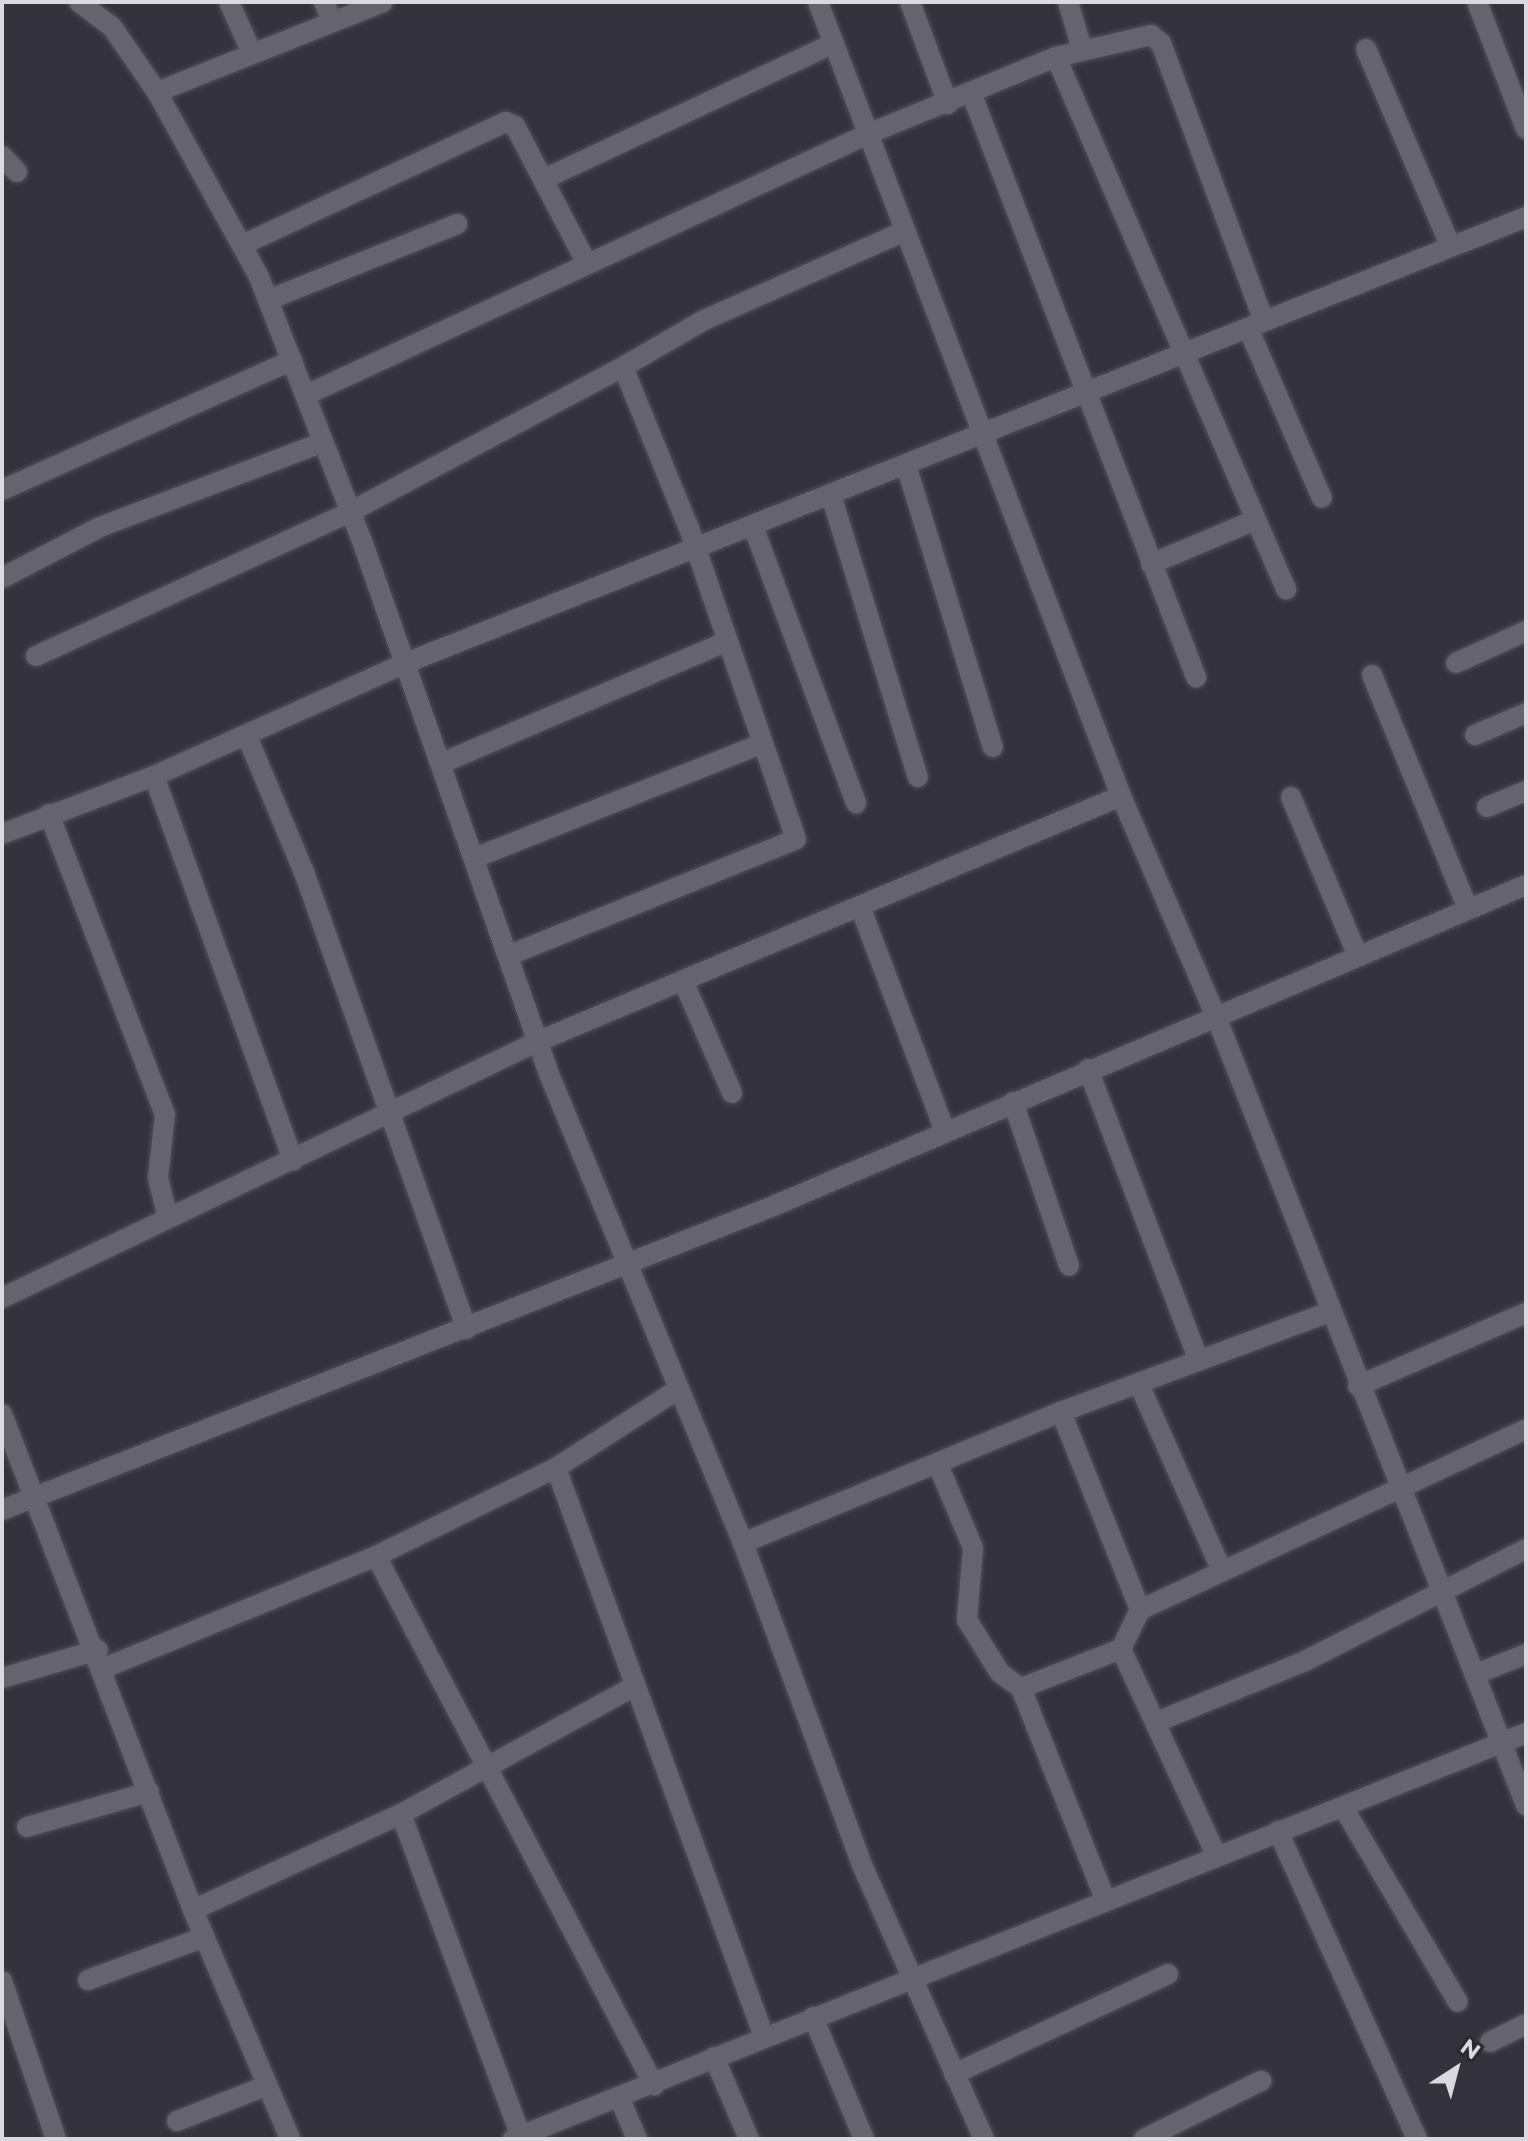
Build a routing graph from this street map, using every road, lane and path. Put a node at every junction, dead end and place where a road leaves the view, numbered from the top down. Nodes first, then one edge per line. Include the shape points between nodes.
1 (79, 2) edge
2 (229, 2) edge
3 (383, 2) edge
4 (818, 2) edge
5 (910, 2) edge
6 (1068, 2) edge
7 (1477, 2) edge
8 (328, 11) edge
9 (834, 43) junction
10 (1082, 49) junction
11 (1366, 49) dead end
12 (251, 51) junction
13 (1056, 57) junction
14 (157, 92) junction
15 (972, 95) junction
16 (948, 104) junction
17 (1526, 129) edge
18 (868, 134) junction
19 (2, 156) edge
20 (17, 172) dead end
21 (544, 179) junction
22 (1526, 217) edge
23 (457, 224) dead end
24 (905, 231) junction
25 (242, 245) junction
26 (1451, 247) junction
27 (586, 262) junction
28 (268, 300) junction
29 (1256, 325) junction
30 (1183, 356) junction
31 (292, 360) junction
32 (623, 367) junction
33 (306, 395) junction
34 (1084, 395) junction
35 (983, 434) junction
36 (321, 443) junction
37 (906, 465) junction
38 (2, 490) edge
39 (831, 495) junction
40 (1322, 498) dead end
41 (350, 512) junction
42 (1255, 520) junction
43 (753, 526) junction
44 (693, 548) junction
45 (1151, 564) junction
46 (2, 578) edge
47 (1286, 589) dead end
48 (1526, 631) edge
49 (725, 642) junction
50 (36, 656) dead end
51 (406, 663) junction
52 (1456, 663) dead end
53 (1372, 675) dead end
54 (1196, 677) dead end
55 (1526, 713) edge
56 (1475, 735) dead end
57 (247, 736) junction
58 (759, 745) junction
59 (993, 747) dead end
60 (442, 763) junction
61 (154, 776) junction
62 (918, 777) dead end
63 (1526, 791) edge
64 (1121, 796) junction
65 (1291, 797) dead end
66 (856, 803) dead end
67 (1487, 807) dead end
68 (49, 814) junction
69 (2, 834) edge
70 (477, 857) junction
71 (1526, 885) edge
72 (861, 909) junction
73 (1468, 909) junction
74 (512, 954) junction
75 (1357, 954) junction
76 (684, 983) junction
77 (1217, 1019) junction
78 (539, 1041) junction
79 (1088, 1069) junction
80 (732, 1093) dead end
81 (1013, 1102) junction
82 (388, 1111) junction
83 (945, 1131) junction
84 (293, 1161) junction
85 (167, 1215) junction
86 (631, 1264) junction
87 (1069, 1266) dead end
88 (2, 1298) edge
89 (1330, 1312) junction
90 (1526, 1313) edge
91 (467, 1329) junction
92 (1199, 1361) junction
93 (1139, 1384) junction
94 (1358, 1386) junction
95 (677, 1390) junction
96 (1061, 1412) junction
97 (2, 1414) edge
98 (1526, 1429) edge
99 (939, 1467) junction
100 (556, 1468) junction
101 (1400, 1485) junction
102 (35, 1498) junction
103 (2, 1510) edge
104 (743, 1543) junction
105 (1526, 1549) edge
106 (376, 1556) junction
107 (1222, 1571) junction
108 (1442, 1592) junction
109 (1140, 1610) junction
110 (1121, 1649) junction
111 (1526, 1654) edge
112 (100, 1660) junction
113 (1476, 1674) junction
114 (2, 1678) edge
115 (633, 1687) junction
116 (1021, 1688) junction
117 (1159, 1721) junction
118 (1526, 1733) edge
119 (1503, 1742) junction
120 (486, 1767) junction
121 (149, 1792) junction
122 (1526, 1805) edge
123 (1343, 1807) junction
124 (401, 1814) junction
125 (27, 1827) dead end
126 (1278, 1831) junction
127 (1216, 1855) junction
128 (1105, 1899) junction
129 (193, 1910) junction
130 (204, 1937) junction
131 (1168, 1974) dead end
132 (88, 1980) dead end
133 (2, 1981) edge
134 (911, 1983) junction
135 (1458, 2002) dead end
136 (813, 2017) junction
137 (1526, 2024) edge
138 (763, 2034) junction
139 (1490, 2042) dead end
140 (714, 2057) junction
141 (954, 2074) junction
142 (1261, 2081) dead end
143 (654, 2085) junction
144 (266, 2086) junction
145 (620, 2099) junction
146 (177, 2121) dead end
147 (519, 2138) edge
148 (56, 2139) edge
149 (290, 2139) edge
150 (637, 2139) edge
151 (749, 2139) edge
152 (864, 2139) edge
153 (984, 2139) edge
154 (1144, 2139) edge
155 (1417, 2139) edge

1 - 14 street via 112,27
2 - 12 street
3 - 8 street
4 - 9 street
5 - 16 street
6 - 10 street
7 - 17 street
8 - 12 street
9 - 18 street
9 - 21 street
10 - 13 street
10 - 29 street via 1157,36
11 - 26 street
12 - 14 street
13 - 15 street
13 - 30 street
14 - 25 street
15 - 16 street
15 - 34 street
16 - 18 street
18 - 24 street
18 - 27 street
19 - 20 street
21 - 25 street via 515,126 506,122
21 - 27 street
22 - 26 street
23 - 28 street
24 - 32 street via 704,320
24 - 35 street
25 - 28 street
26 - 29 street
27 - 33 street
28 - 31 street
29 - 30 street
29 - 40 street
30 - 34 street
30 - 42 street
31 - 33 street
31 - 38 street
32 - 41 street
32 - 44 street
33 - 36 street
34 - 35 street
34 - 45 street
35 - 37 street
35 - 64 street
36 - 41 street
36 - 46 street via 100,527
37 - 39 street
37 - 59 street
39 - 43 street
39 - 62 street
41 - 50 street
41 - 51 street
42 - 45 street
42 - 47 street
43 - 44 street
43 - 66 street
44 - 49 street
44 - 51 street
45 - 54 street
48 - 52 street
49 - 58 street
49 - 60 street
51 - 57 street
51 - 60 street
53 - 73 street
55 - 56 street
57 - 61 street
57 - 82 street via 304,872
58 - 70 street
58 - 74 street via 796,831 792,843 759,851 671,893
60 - 70 street
61 - 68 street
61 - 84 street
63 - 67 street
64 - 72 street
64 - 77 street
65 - 75 street
68 - 69 street
68 - 85 street via 165,1114 158,1178
70 - 74 street
71 - 73 street
72 - 76 street
72 - 83 street
73 - 75 street
74 - 78 street
75 - 77 street
76 - 78 street
76 - 80 street
77 - 79 street
77 - 89 street
78 - 82 street
78 - 86 street
79 - 81 street
79 - 92 street
81 - 83 street
81 - 87 street
82 - 84 street
82 - 91 street
83 - 86 street
84 - 85 street
85 - 88 street
86 - 91 street
86 - 95 street
89 - 92 street
89 - 94 street
90 - 94 street
91 - 102 street
92 - 93 street
93 - 96 street
93 - 107 street
94 - 101 street
95 - 100 street
95 - 104 street
96 - 99 street
96 - 109 street
97 - 102 street
98 - 101 street
99 - 104 street
99 - 116 street via 973,1548 967,1620 981,1651
100 - 106 street
100 - 115 street
101 - 107 street
101 - 108 street
102 - 103 street
102 - 112 street
104 - 134 street
105 - 108 street
106 - 112 street
106 - 120 street
107 - 109 street
108 - 113 street
108 - 117 street via 1305,1661
109 - 110 street
110 - 116 street
110 - 117 street
111 - 113 street
112 - 114 street
112 - 121 street
113 - 119 street
115 - 120 street
115 - 138 street
116 - 128 street
117 - 127 street
118 - 119 street
119 - 122 street
119 - 123 street
120 - 124 street
120 - 143 street
121 - 125 street
121 - 129 street
123 - 126 street
123 - 135 street
124 - 129 street
124 - 147 street
126 - 127 street
126 - 155 street
127 - 128 street
128 - 134 street
129 - 130 street
130 - 132 street
130 - 144 street
131 - 141 street
133 - 148 street
134 - 136 street
134 - 141 street
136 - 138 street
136 - 152 street
137 - 139 street
138 - 140 street
140 - 143 street
140 - 151 street
141 - 153 street
142 - 154 street
143 - 145 street
144 - 146 street
144 - 149 street
145 - 147 street
145 - 150 street

